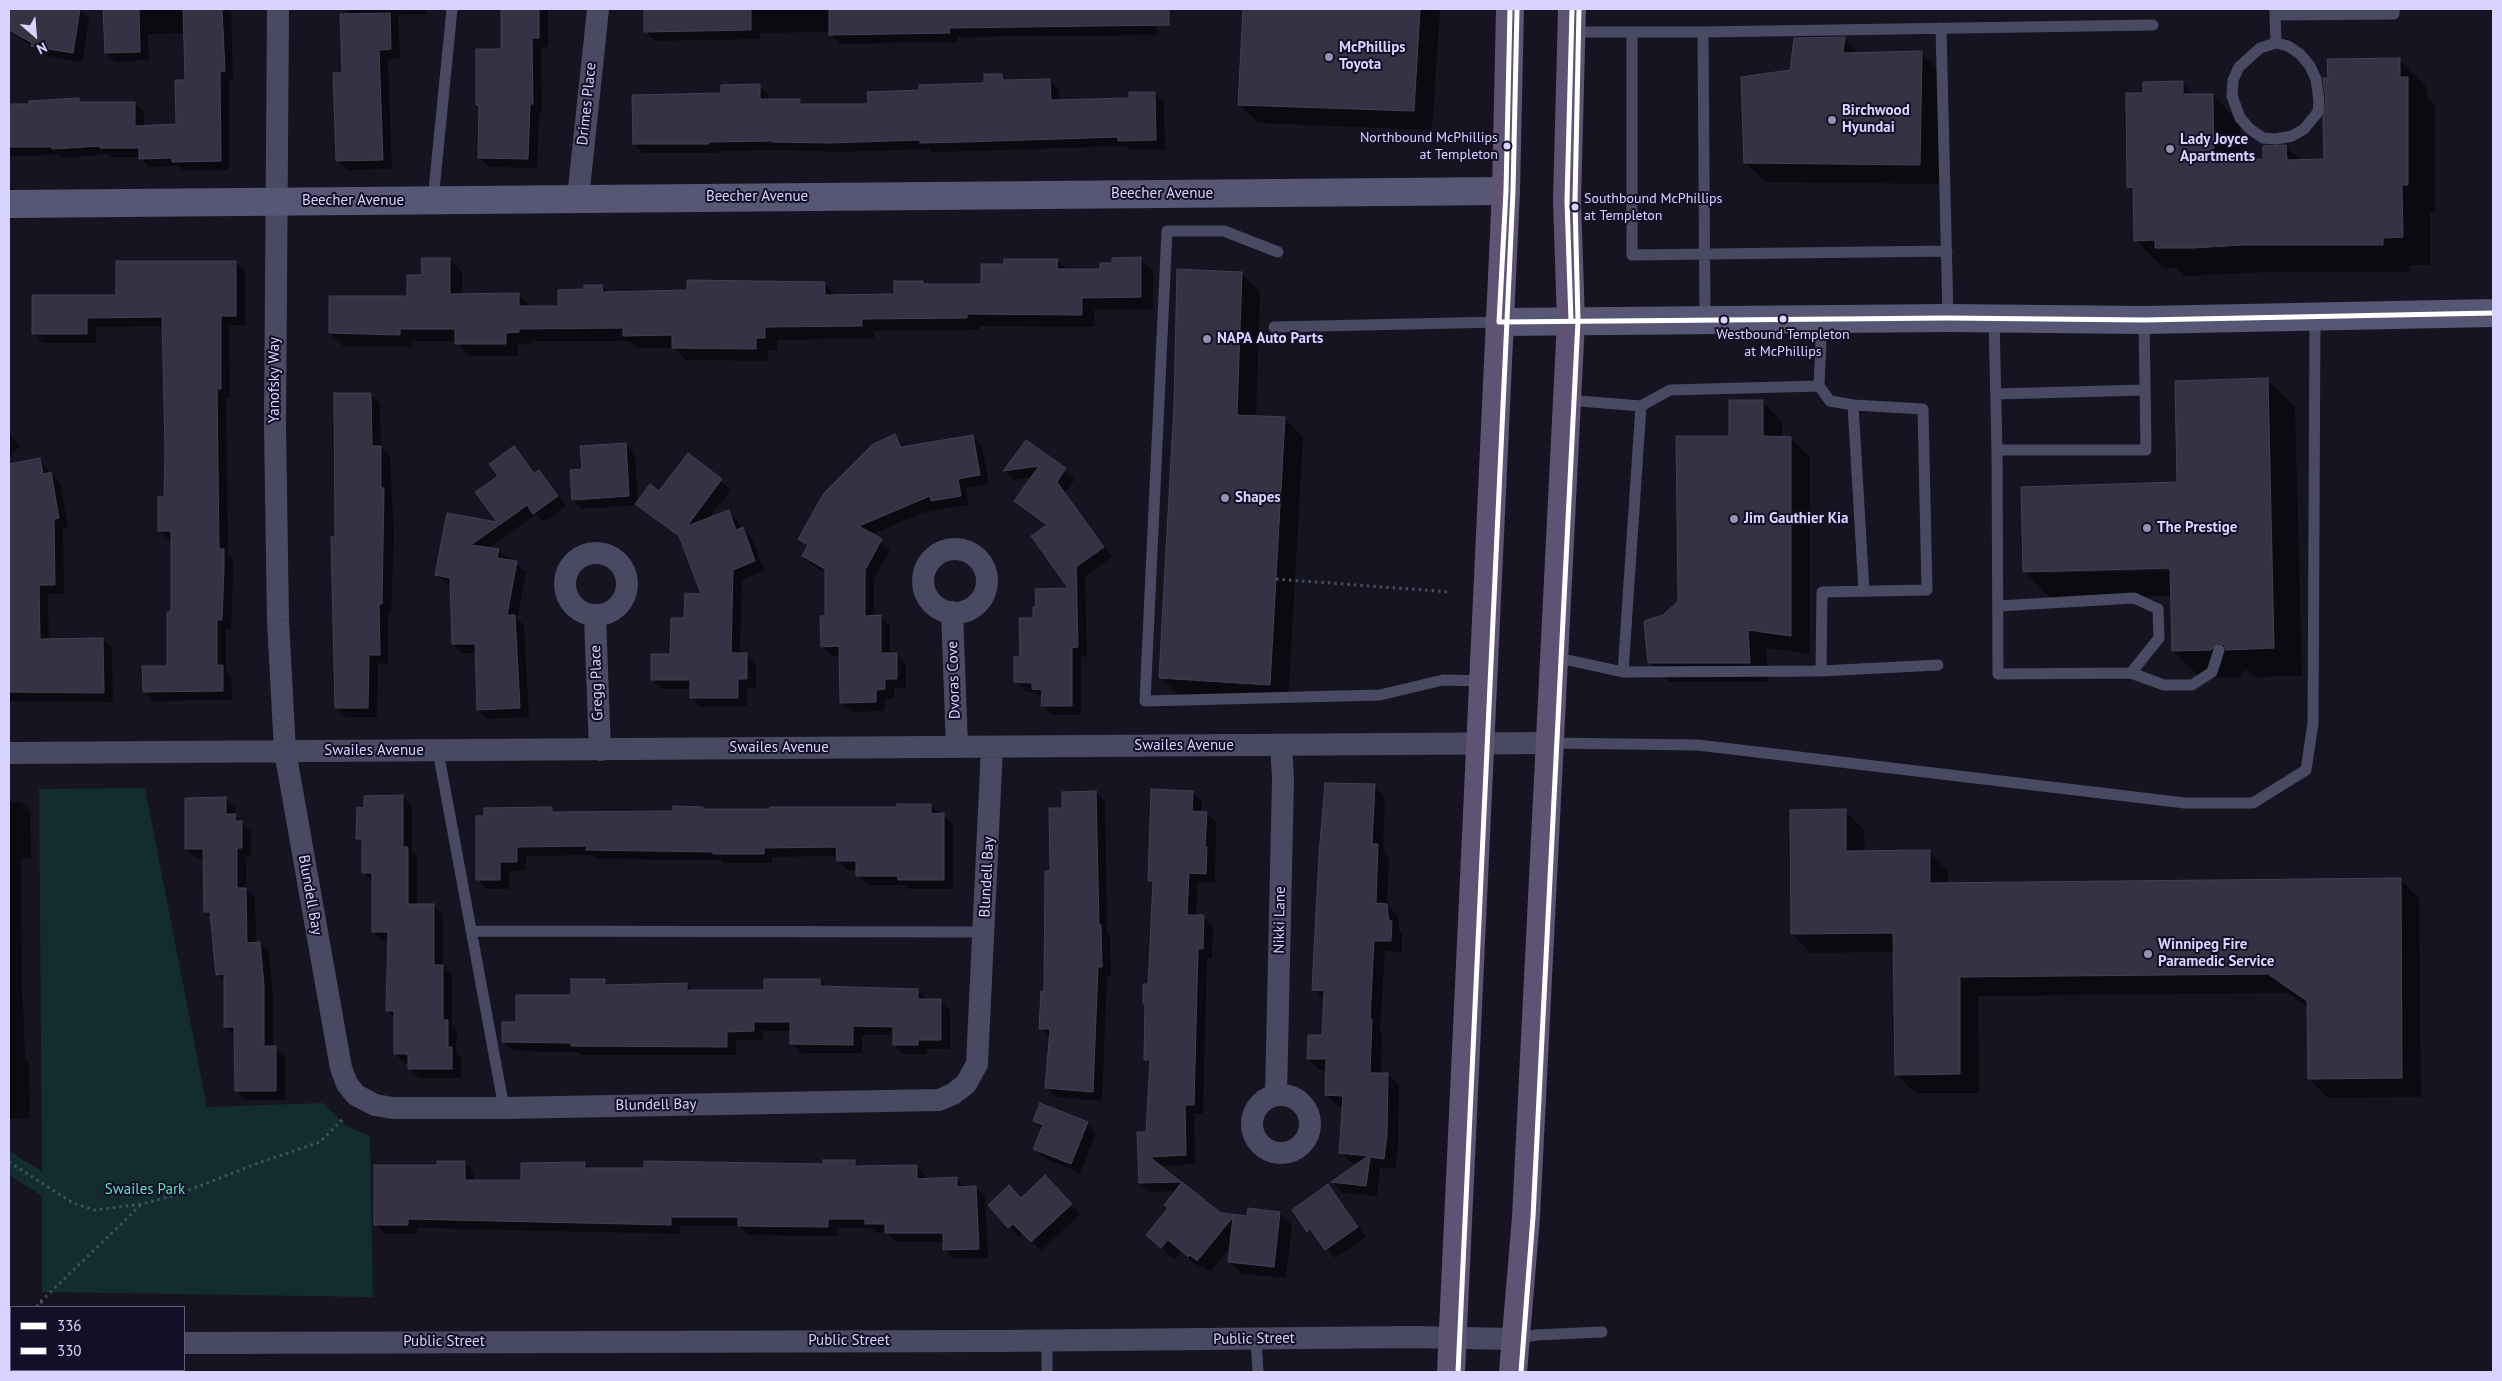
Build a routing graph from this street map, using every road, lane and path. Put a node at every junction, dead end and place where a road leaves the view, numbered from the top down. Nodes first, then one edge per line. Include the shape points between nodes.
1 (278, 9) edge
2 (452, 9) edge
3 (598, 9) edge
4 (1510, 9) edge
5 (2394, 9) edge
6 (2275, 12) edge
7 (2328, 12) edge
8 (1572, 21) edge
9 (2153, 25) dead end
10 (1941, 28) junction
11 (1632, 32) junction
12 (1703, 32) junction
13 (2276, 43) junction
14 (1506, 190) junction
15 (578, 198) junction
16 (433, 200) junction
17 (275, 201) junction
18 (9, 204) edge
19 (1947, 251) junction
20 (1278, 252) dead end
21 (1706, 255) junction
22 (2493, 313) edge
23 (2315, 315) junction
24 (1948, 318) junction
25 (1994, 318) junction
26 (1705, 319) junction
27 (1822, 319) junction
28 (1571, 320) junction
29 (2144, 320) junction
30 (1499, 322) junction
31 (1274, 327) dead end
32 (1819, 386) junction
33 (2145, 390) junction
34 (1996, 394) junction
35 (1567, 400) junction
36 (1853, 405) junction
37 (1641, 406) junction
38 (1997, 450) junction
39 (1276, 579) dead end
40 (1864, 591) junction
41 (1451, 592) dead end
42 (1998, 606) junction
43 (952, 612) dead end
44 (595, 616) dead end
45 (2219, 650) dead end
46 (1554, 657) junction
47 (1938, 665) dead end
48 (1821, 671) junction
49 (1623, 672) junction
50 (2131, 673) junction
51 (1483, 681) junction
52 (1549, 743) junction
53 (1480, 744) junction
54 (1281, 745) junction
55 (956, 747) junction
56 (992, 747) junction
57 (600, 750) junction
58 (438, 751) junction
59 (285, 752) junction
60 (9, 753) edge
61 (471, 931) junction
62 (984, 932) junction
63 (1276, 1095) dead end
64 (504, 1108) junction
65 (344, 1118) dead end
66 (9, 1162) edge
67 (142, 1204) junction
68 (41, 1301) junction
69 (38, 1306) edge
70 (44, 1306) edge
71 (1602, 1332) dead end
72 (1453, 1337) junction
73 (1256, 1339) junction
74 (1514, 1339) junction
75 (1047, 1340) junction
76 (185, 1343) edge
77 (1048, 1372) edge
78 (1258, 1372) edge
79 (1451, 1372) edge
80 (1513, 1372) edge

1 - 17 street, Yanofsky Way
2 - 16 lane
3 - 15 street, Drimes Place
4 - 14 main road
5 - 7 lane via 2394,14
6 - 7 lane
6 - 13 lane
8 - 11 lane
8 - 28 main road via 1566,201
9 - 10 lane
10 - 12 lane
10 - 19 lane
11 - 12 lane
11 - 21 lane via 1632,255
12 - 21 lane
13 - 13 lane via 2260,48 2239,67 2233,80 2232,96 2240,118 2250,130 2263,138 2276,139 2292,136 2304,129 2318,112 2319,101 2310,66 2300,54
14 - 15 street, Beecher Avenue
14 - 30 main road
15 - 16 street, Beecher Avenue
16 - 17 street, Beecher Avenue
17 - 18 street, Beecher Avenue
17 - 59 street, Yanofsky Way via 278,602
19 - 21 lane
19 - 24 lane
20 - 51 lane via 1224,231 1167,231 1145,701 1380,695 1444,680
21 - 26 lane
22 - 23 street
23 - 29 street
23 - 52 lane via 2313,723 2306,770 2253,803 2185,803 1698,745
24 - 25 street
24 - 27 street
25 - 29 street
25 - 34 lane
26 - 27 street
26 - 28 street
27 - 32 lane
28 - 30 street
28 - 35 main road
29 - 33 lane
30 - 31 lane
30 - 51 main road
32 - 36 lane via 1830,401
32 - 37 lane via 1670,390
33 - 34 lane
33 - 38 lane via 2146,450
34 - 38 lane
35 - 37 lane
35 - 46 main road
36 - 40 lane
36 - 40 lane via 1923,409 1927,590
37 - 49 lane
38 - 42 lane
39 - 41 path
40 - 48 lane via 1822,592
42 - 50 lane via 1998,674
42 - 50 lane via 2134,598 2158,609 2159,638
43 - 55 street, Dvoras Cove
44 - 57 street, Gregg Place
45 - 50 lane via 2212,672 2192,685 2164,685
46 - 49 lane
46 - 52 main road
47 - 48 lane
48 - 49 lane
51 - 53 main road
52 - 53 street, Swailes Avenue
52 - 74 main road via 1526,1217
53 - 54 street, Swailes Avenue
53 - 72 main road
54 - 56 street, Swailes Avenue
54 - 63 street, Nikki Lane
55 - 56 street, Swailes Avenue
55 - 57 street, Swailes Avenue
56 - 62 street, Blundell Bay
57 - 58 street, Swailes Avenue
58 - 59 street, Swailes Avenue
58 - 61 lane
59 - 60 street, Swailes Avenue
59 - 64 street, Blundell Bay via 340,1068 347,1084 356,1095 375,1105 393,1108
61 - 62 lane
61 - 64 lane
62 - 64 street, Blundell Bay via 977,1064 966,1084 939,1100
65 - 67 path via 320,1142 179,1194
66 - 67 path via 80,1206 95,1210
67 - 68 path
68 - 69 path
68 - 70 path
71 - 74 lane
72 - 73 street, Public Street
72 - 74 street, Public Street
72 - 79 main road
73 - 75 street, Public Street
73 - 78 lane
74 - 80 main road
75 - 76 street, Public Street
75 - 77 lane

